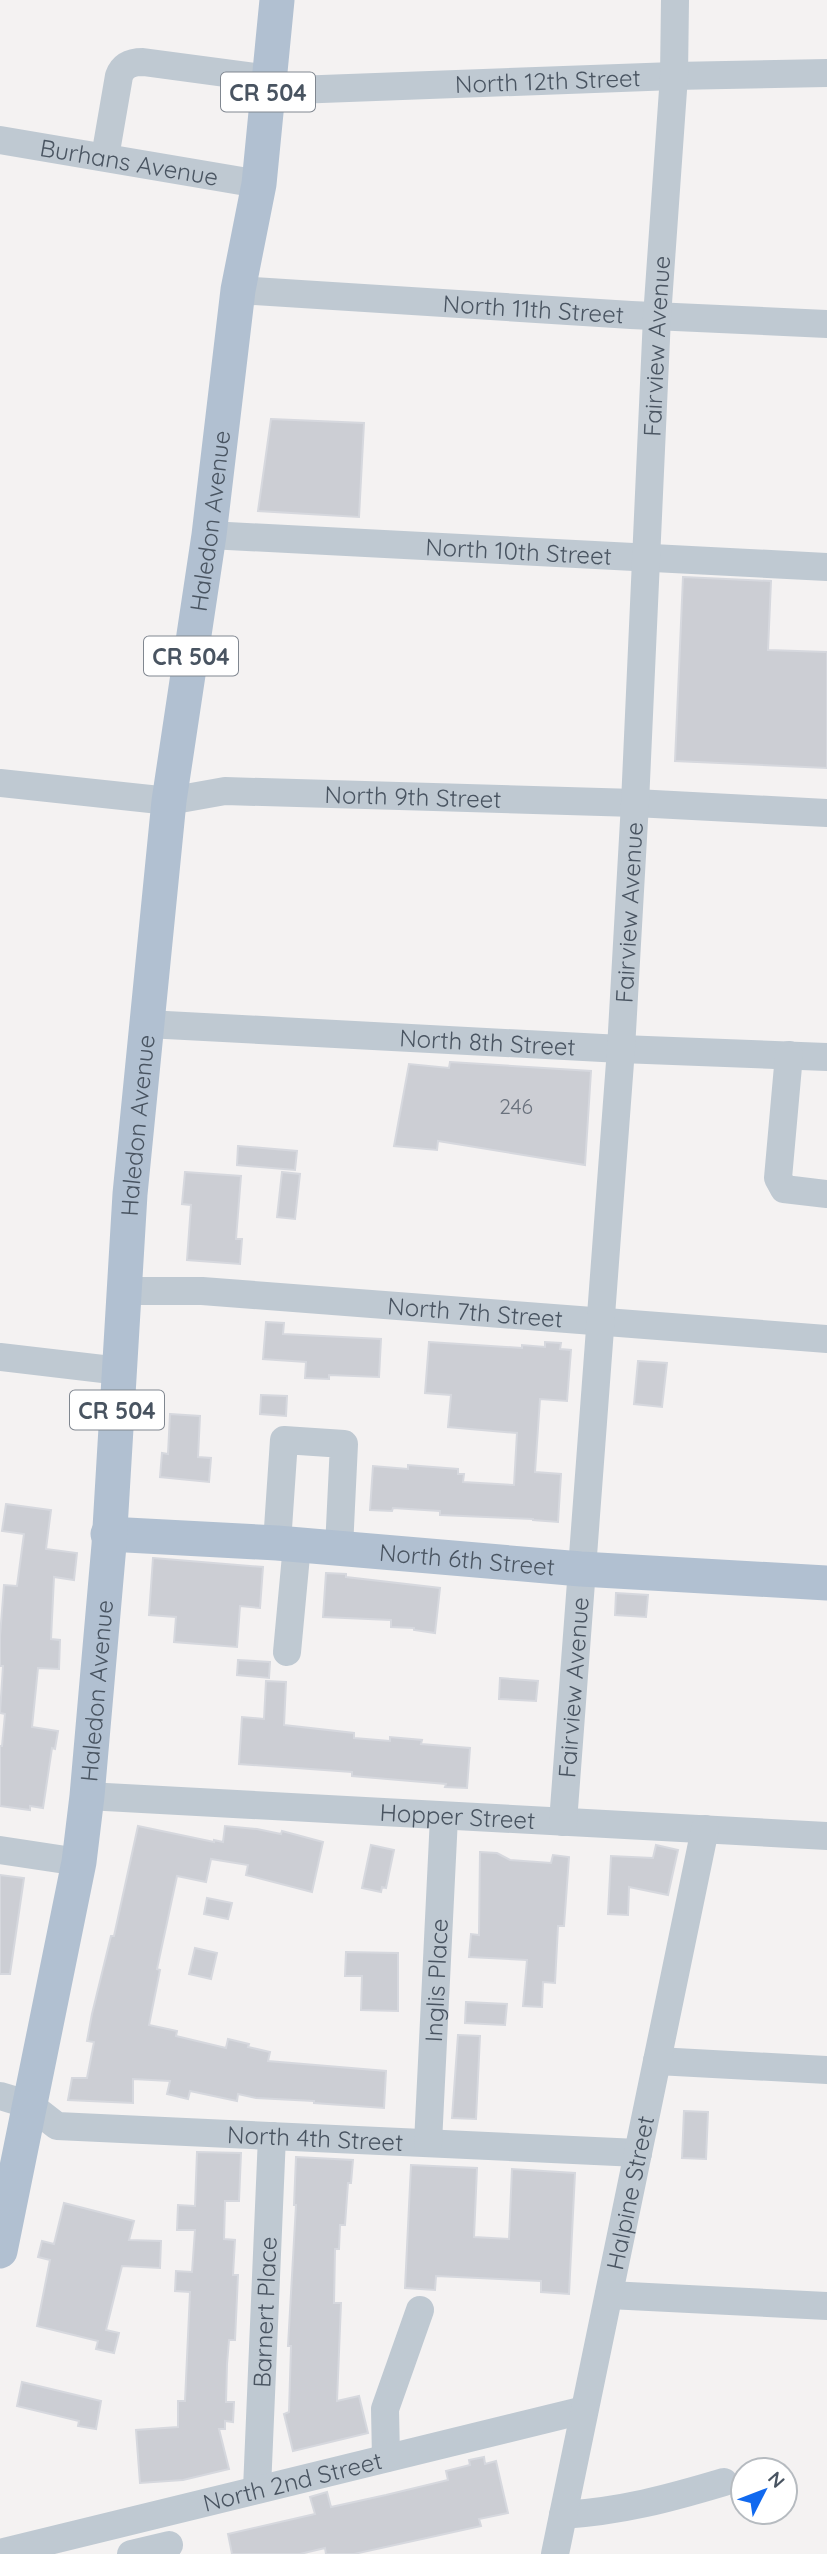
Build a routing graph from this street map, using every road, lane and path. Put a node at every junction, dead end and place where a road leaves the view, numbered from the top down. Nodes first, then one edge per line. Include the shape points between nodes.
1 (277, 0) edge
2 (675, 0) edge
3 (827, 73) edge
4 (674, 76) junction
5 (268, 85) junction
6 (0, 139) edge
7 (104, 158) junction
8 (259, 184) junction
9 (238, 290) junction
10 (657, 317) junction
11 (827, 324) edge
12 (209, 535) junction
13 (646, 559) junction
14 (827, 567) edge
15 (0, 783) edge
16 (169, 801) junction
17 (635, 803) junction
18 (827, 813) edge
19 (148, 1024) junction
20 (621, 1049) junction
21 (789, 1055) junction
22 (827, 1057) edge
23 (827, 1194) edge
24 (122, 1291) junction
25 (600, 1322) junction
26 (827, 1339) edge
27 (0, 1357) edge
28 (120, 1371) junction
29 (108, 1534) junction
30 (287, 1544) junction
31 (339, 1548) junction
32 (580, 1569) junction
33 (827, 1583) edge
34 (287, 1652) dead end
35 (88, 1796) junction
36 (444, 1816) junction
37 (563, 1822) junction
38 (705, 1829) junction
39 (827, 1836) edge
40 (0, 1850) edge
41 (79, 1862) junction
42 (657, 2061) junction
43 (827, 2070) edge
44 (15, 2101) edge
45 (272, 2136) junction
46 (428, 2143) junction
47 (638, 2153) junction
48 (0, 2251) edge
49 (608, 2295) junction
50 (827, 2306) edge
51 (420, 2310) dead end
52 (584, 2410) junction
53 (386, 2458) junction
54 (724, 2482) dead end
55 (257, 2489) junction
56 (563, 2515) junction
57 (169, 2546) dead end
58 (0, 2553) edge
59 (131, 2554) edge
60 (555, 2554) edge

1 - 5 main road, Haledon Avenue / CR 504
2 - 4 street, Fairview Avenue
3 - 4 street, North 12th Street
4 - 5 street, North 12th Street
4 - 10 street, Fairview Avenue
5 - 7 street, North 12th Street via 143,62 128,65 119,76
5 - 8 main road, Haledon Avenue / CR 504
6 - 7 street, Burhans Avenue
7 - 8 street, Burhans Avenue
8 - 9 main road, Haledon Avenue / CR 504
9 - 10 street, North 11th Street
9 - 12 main road, Haledon Avenue / CR 504
10 - 11 street, North 11th Street
10 - 13 street, Fairview Avenue
12 - 13 street, North 10th Street
12 - 16 main road, Haledon Avenue / CR 504
13 - 14 street, North 10th Street
13 - 17 street, Fairview Avenue
15 - 16 street, North 9th Street
16 - 17 street, North 9th Street via 225,791
16 - 19 main road, Haledon Avenue / CR 504
17 - 18 street, North 9th Street
17 - 20 street, Fairview Avenue
19 - 20 street, North 8th Street
19 - 24 main road, Haledon Avenue / CR 504
20 - 21 street, North 8th Street
20 - 25 street, Fairview Avenue
21 - 22 street, North 8th Street
21 - 23 street via 778,1178 784,1189
24 - 25 street, North 7th Street via 202,1291
24 - 28 main road, Haledon Avenue / CR 504
25 - 26 street, North 7th Street
25 - 32 street, Fairview Avenue
27 - 28 street
28 - 29 main road, Haledon Avenue / CR 504
29 - 30 main road, North 6th Street
29 - 35 main road, Haledon Avenue / CR 504
30 - 31 main road, North 6th Street
30 - 31 street via 284,1440 309,1441 344,1444
30 - 34 street
31 - 32 main road, North 6th Street
32 - 33 main road, North 6th Street
32 - 37 street, Fairview Avenue
35 - 36 street, Hopper Street
35 - 41 main road, Haledon Avenue / CR 504
36 - 37 street, Hopper Street
36 - 46 street, Inglis Place
37 - 38 street, Hopper Street
38 - 39 street, Hopper Street
38 - 42 street, Halpine Street
40 - 41 street
41 - 44 main road, Haledon Avenue / CR 504
42 - 43 street
42 - 47 street, Halpine Street
44 - 45 street, North 4th Street via 57,2126
44 - 48 main road, Haledon Avenue / CR 504
45 - 46 street, North 4th Street
45 - 55 street, Barnert Place
46 - 47 street, North 4th Street
47 - 49 street, Halpine Street
49 - 50 street
49 - 52 street, Halpine Street
51 - 53 street via 385,2409
52 - 53 street, North 2nd Street
52 - 56 street, Halpine Street
53 - 55 street, North 2nd Street
54 - 56 street via 658,2502
55 - 58 street, North 2nd Street
56 - 60 street, Halpine Street
57 - 59 street

